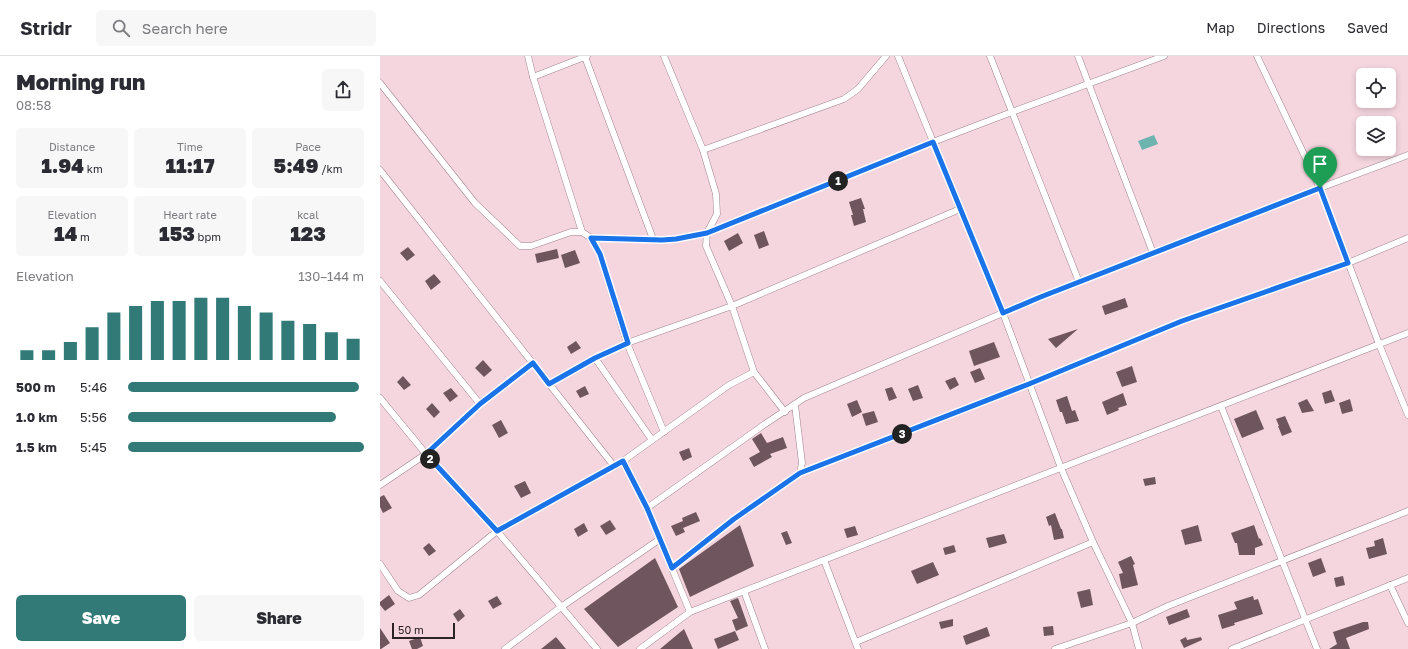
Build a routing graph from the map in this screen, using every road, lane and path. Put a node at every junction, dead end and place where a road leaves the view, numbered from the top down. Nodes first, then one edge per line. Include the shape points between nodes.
1 (528, 56) edge
2 (586, 56) edge
3 (664, 56) edge
4 (886, 56) edge
5 (898, 56) edge
6 (990, 56) edge
7 (1078, 56) edge
8 (1164, 56) edge
9 (1257, 56) edge
10 (533, 77) junction
11 (380, 83) edge
12 (1088, 84) junction
13 (1012, 112) junction
14 (933, 142) junction
15 (703, 150) junction
16 (1408, 155) edge
17 (380, 170) edge
18 (1320, 188) junction
19 (960, 209) junction
20 (582, 232) junction
21 (707, 233) junction
22 (591, 238) junction
23 (1408, 238) edge
24 (653, 239) junction
25 (1153, 253) junction
26 (1348, 263) junction
27 (380, 280) edge
28 (1079, 282) junction
29 (732, 306) junction
30 (1003, 313) junction
31 (1408, 333) edge
32 (628, 343) junction
33 (1379, 344) junction
34 (595, 358) junction
35 (533, 363) junction
36 (754, 372) junction
37 (549, 384) junction
38 (1029, 384) junction
39 (380, 398) edge
40 (480, 404) junction
41 (795, 405) junction
42 (1221, 406) junction
43 (785, 412) junction
44 (1408, 415) edge
45 (664, 432) junction
46 (652, 440) junction
47 (426, 454) junction
48 (623, 461) junction
49 (614, 466) junction
50 (1061, 468) junction
51 (800, 473) junction
52 (380, 485) edge
53 (647, 508) junction
54 (1408, 510) edge
55 (497, 531) junction
56 (660, 539) junction
57 (1093, 542) junction
58 (824, 560) junction
59 (1281, 561) junction
60 (380, 564) edge
61 (672, 568) junction
62 (1408, 578) edge
63 (1390, 585) junction
64 (744, 591) junction
65 (561, 607) junction
66 (690, 612) junction
67 (1305, 619) junction
68 (1132, 623) junction
69 (1408, 623) edge
70 (856, 642) junction
71 (505, 649) edge
72 (597, 649) edge
73 (640, 649) edge
74 (766, 649) edge
75 (858, 649) edge
76 (1055, 649) edge
77 (1139, 649) edge
78 (1232, 649) edge
79 (1317, 649) edge

1 - 10 street
2 - 10 street
2 - 24 street
3 - 15 street
4 - 15 street via 858,89 844,99
5 - 14 street
6 - 13 street
7 - 12 street
8 - 12 street
9 - 18 street
10 - 20 street
11 - 20 street via 474,203 520,246 531,246 571,232
12 - 13 street
12 - 25 street
13 - 14 street
13 - 28 street
14 - 19 street
14 - 21 street
15 - 21 street via 716,194 717,214
16 - 18 street
17 - 35 street
18 - 25 street
18 - 26 street
19 - 29 street
19 - 30 street
20 - 22 street
21 - 24 street via 676,239
21 - 29 street via 706,246
22 - 24 street
22 - 32 street via 600,254
23 - 26 street
25 - 28 street
26 - 33 street
26 - 38 street via 1182,321
27 - 40 street
28 - 30 street
29 - 32 street
29 - 36 street
30 - 38 street
30 - 41 street via 804,398
31 - 33 street
32 - 34 street
32 - 45 street
33 - 42 street
33 - 44 street
34 - 37 street
34 - 46 street
35 - 37 street
35 - 40 street
36 - 43 street
36 - 45 street via 729,385
37 - 49 street
38 - 50 street
38 - 51 street
39 - 47 street
40 - 47 street
41 - 43 street
41 - 51 street via 802,463
42 - 50 street
42 - 59 street
43 - 53 street
45 - 46 street
46 - 48 street
47 - 52 street
47 - 55 street
48 - 49 street
48 - 53 street
49 - 55 street
50 - 57 street
50 - 58 street
51 - 61 street via 734,519
53 - 56 street
54 - 59 street
55 - 60 street via 419,595 409,598 398,591
55 - 65 street
56 - 61 street
56 - 65 street
57 - 68 street
57 - 70 street
58 - 64 street
58 - 70 street
59 - 67 street
59 - 68 street
61 - 66 street
62 - 63 street
63 - 67 street
63 - 69 street
64 - 66 street
64 - 74 street
65 - 71 street
65 - 72 street
66 - 73 street
67 - 78 street
67 - 79 street
68 - 76 street
68 - 77 street
70 - 75 street

